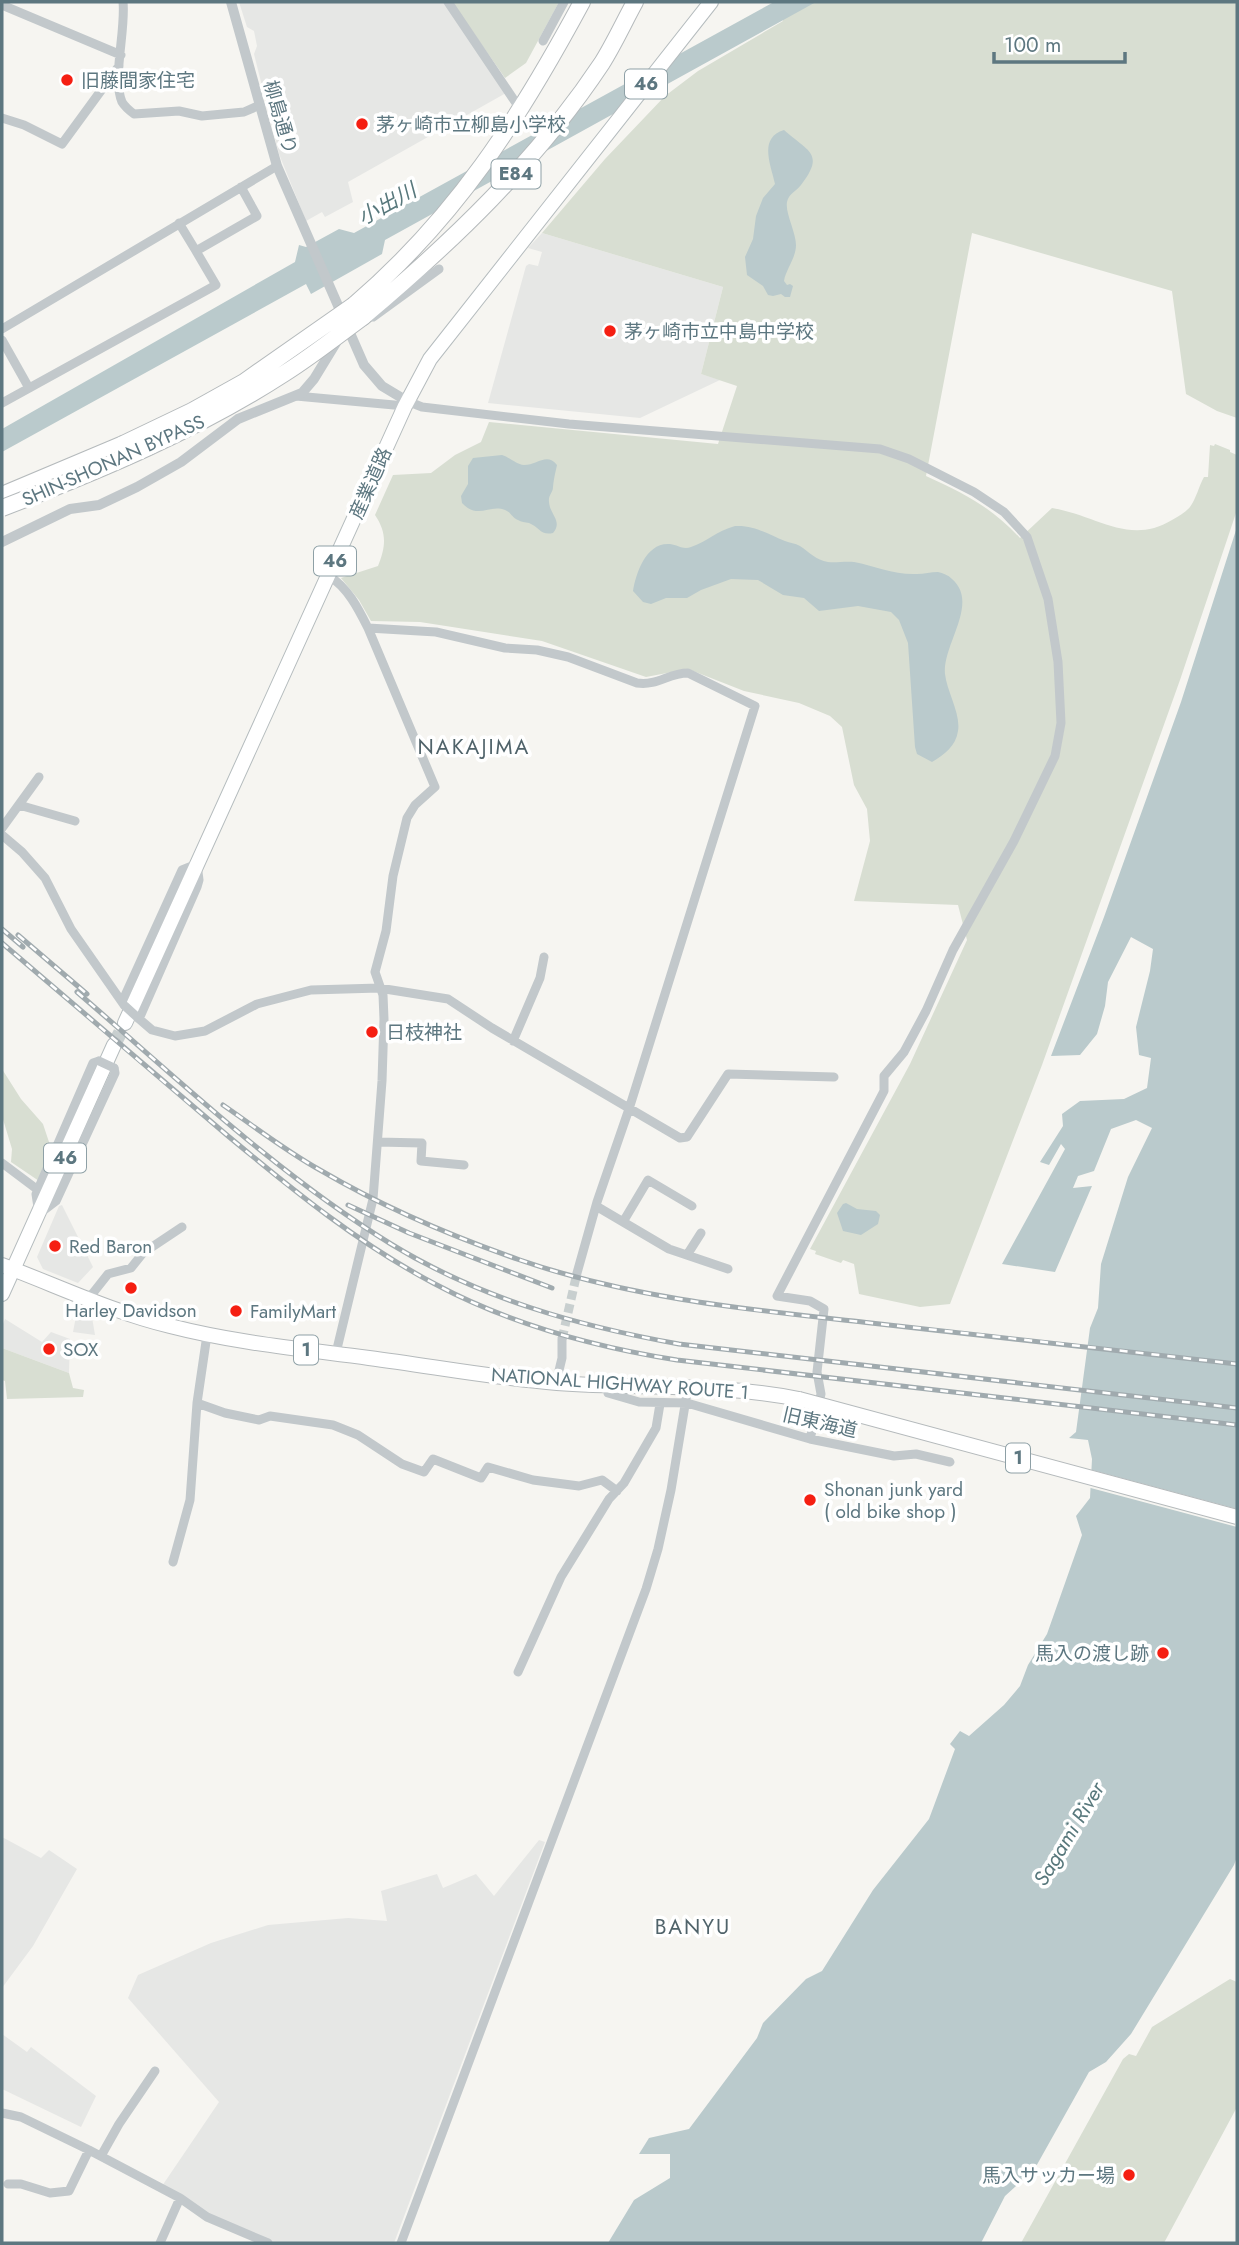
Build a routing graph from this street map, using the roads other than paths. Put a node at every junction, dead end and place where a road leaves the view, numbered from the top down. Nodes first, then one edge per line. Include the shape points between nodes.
1 (123, 2) edge
2 (231, 2) edge
3 (448, 2) edge
4 (565, 2) edge
5 (582, 2) edge
6 (635, 2) edge
7 (711, 2) edge
8 (2, 5) edge
9 (543, 41) dead end
10 (121, 55) junction
11 (119, 66) junction
12 (516, 103) dead end
13 (260, 105) junction
14 (2, 118) edge
15 (276, 166) junction
16 (241, 187) junction
17 (179, 223) junction
18 (196, 251) junction
19 (439, 269) dead end
20 (358, 311) junction
21 (2, 329) edge
22 (349, 333) junction
23 (2, 341) edge
24 (29, 388) junction
25 (296, 396) junction
26 (2, 403) edge
27 (406, 404) junction
28 (2, 495) edge
29 (2, 508) edge
30 (2, 542) edge
31 (328, 575) junction
32 (368, 628) junction
33 (39, 777) dead end
34 (19, 805) junction
35 (75, 821) dead end
36 (2, 828) edge
37 (2, 835) edge
38 (197, 864) junction
39 (544, 957) dead end
40 (379, 988) junction
41 (123, 1004) junction
42 (134, 1020) junction
43 (513, 1041) junction
44 (114, 1045) tunnel mouth
45 (834, 1077) dead end
46 (629, 1109) junction
47 (378, 1142) junction
48 (2, 1163) edge
49 (464, 1165) dead end
50 (38, 1190) junction
51 (596, 1206) junction
52 (692, 1206) dead end
53 (39, 1214) junction
54 (623, 1222) junction
55 (182, 1227) dead end
56 (701, 1233) dead end
57 (687, 1255) junction
58 (8, 1267) edge
59 (728, 1269) dead end
60 (577, 1273) tunnel mouth
61 (2, 1294) edge
62 (85, 1299) junction
63 (207, 1335) junction
64 (562, 1339) tunnel mouth
65 (335, 1353) junction
66 (556, 1383) junction
67 (608, 1386) junction
68 (688, 1387) junction
69 (197, 1403) junction
70 (687, 1403) junction
71 (660, 1404) junction
72 (810, 1439) junction
73 (950, 1462) dead end
74 (617, 1491) junction
75 (1237, 1517) edge
76 (173, 1562) dead end
77 (518, 1672) dead end
78 (155, 2071) dead end
79 (2, 2113) edge
80 (89, 2150) junction
81 (101, 2156) junction
82 (8, 2184) dead end
83 (180, 2198) junction
84 (160, 2243) edge
85 (268, 2243) edge
86 (401, 2243) edge

1 - 10 street
2 - 13 street, 柳島通り
3 - 12 street
4 - 9 street
5 - 20 highway, E84 via 530,96 469,185
6 - 20 highway, E84 via 603,61 548,138 503,189 424,263
7 - 27 main road, 産業道路 / 46 via 447,335
8 - 10 street
10 - 11 street
11 - 13 street via 122,102 134,114 178,111 202,116 244,112
11 - 14 street via 62,144
13 - 15 street, 柳島通り
15 - 16 street
15 - 22 street, 柳島通り
16 - 17 street
16 - 18 street via 257,216
17 - 18 street
17 - 21 street
18 - 24 street via 216,285
19 - 22 street
20 - 28 highway, SHIN-SHONAN BYPASS / E84, bridge via 192,411
20 - 29 highway, SHIN-SHONAN BYPASS / E84, bridge via 293,368 209,416 116,462
22 - 25 street via 335,344 314,379
22 - 27 street via 370,374
23 - 24 street
24 - 26 street
25 - 27 street
25 - 30 street via 228,424 181,462 137,487 99,505 70,509
27 - 31 main road, 産業道路 / 46
27 - 72 street via 569,424 880,449 974,492 1004,512 1027,537 1048,599 1058,662 1061,723 1055,756 926,1011 904,1052 884,1076 884,1091 776,1296 810,1301 824,1310 817,1372 821,1394
31 - 32 street via 355,602
31 - 38 main road, 産業道路 / 46
32 - 40 street via 436,787 407,818 375,972
32 - 46 street via 436,632 505,648 537,650 648,684 688,673 755,706
33 - 34 street
34 - 35 street
34 - 36 street
37 - 41 street via 45,878 71,929
38 - 41 street via 182,870
38 - 42 main road, 産業道路 / 46
39 - 43 street via 540,978
40 - 42 street via 288,995 257,1004 205,1031 175,1036
40 - 43 street via 448,999
40 - 47 street via 384,1019
41 - 42 street, bridge
43 - 46 street
44 - 53 main road, 46
45 - 46 street via 728,1074 687,1137 680,1138
46 - 51 street
47 - 49 street via 422,1143 421,1161
47 - 65 street via 373,1199
48 - 50 street
50 - 53 street
50 - 53 street, bridge via 93,1063 114,1068 56,1201
51 - 54 street
51 - 60 street
52 - 54 street via 648,1180
53 - 58 main road, 46
54 - 57 street
55 - 62 street via 131,1268 108,1274
56 - 57 street
57 - 59 street
58 - 61 main road, 46
58 - 62 main road, NATIONAL HIGHWAY ROUTE 1 / 1
62 - 63 main road, NATIONAL HIGHWAY ROUTE 1 / 1
63 - 65 main road, NATIONAL HIGHWAY ROUTE 1 / 1
63 - 69 street
64 - 66 street
65 - 66 main road, NATIONAL HIGHWAY ROUTE 1 / 1
66 - 67 main road, NATIONAL HIGHWAY ROUTE 1 / 1
67 - 68 main road, NATIONAL HIGHWAY ROUTE 1 / 1
67 - 71 street, 旧東海道 via 608,1393 623,1399
68 - 70 street
68 - 75 main road, NATIONAL HIGHWAY ROUTE 1 / 1, bridge via 799,1399
69 - 74 street via 259,1420 270,1416 333,1425 424,1472 433,1459 481,1478 488,1467 533,1480 579,1486 603,1480
69 - 76 street via 190,1500
70 - 71 street, 旧東海道
70 - 72 street, 旧東海道
70 - 86 street via 646,1589
71 - 74 street via 656,1429
72 - 73 street, 旧東海道
74 - 77 street via 561,1577
78 - 81 street
79 - 80 street
80 - 81 street
80 - 82 street via 69,2191 50,2193
81 - 83 street
83 - 84 street
83 - 85 street via 207,2217

